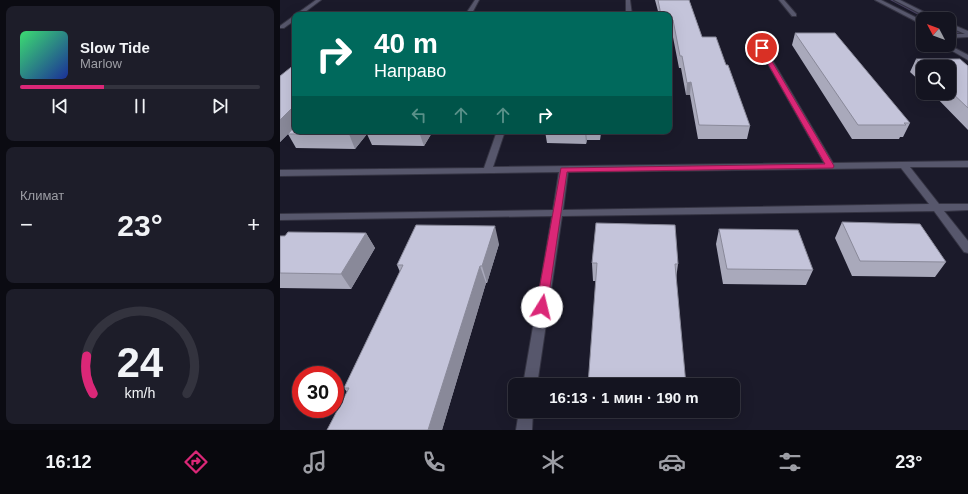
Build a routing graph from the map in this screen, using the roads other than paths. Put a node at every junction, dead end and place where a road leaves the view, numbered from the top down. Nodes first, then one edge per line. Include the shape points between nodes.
1 (319, 0) edge
2 (477, 0) edge
3 (628, 0) edge
4 (781, 0) edge
5 (877, 0) edge
6 (896, 0) edge
7 (302, 12) edge
8 (470, 12) edge
9 (629, 12) edge
10 (920, 12) edge
11 (794, 15) dead end
12 (292, 19) edge
13 (916, 20) edge
14 (282, 26) dead end
15 (956, 28) edge
16 (968, 33) edge
17 (956, 36) edge
18 (762, 48) dead end
19 (956, 51) edge
20 (968, 58) edge
21 (500, 134) edge
22 (968, 164) edge
23 (904, 165) junction
24 (830, 166) junction
25 (564, 170) junction
26 (487, 171) junction
27 (280, 173) edge
28 (936, 207) junction
29 (968, 207) edge
30 (556, 213) junction
31 (280, 217) edge
32 (968, 249) edge
33 (531, 378) edge
34 (525, 418) edge
35 (524, 430) edge

1 - 7 street
2 - 8 street
3 - 9 street
4 - 11 street
5 - 13 street
6 - 10 street
12 - 14 street
15 - 16 street
16 - 17 street via 967,36
18 - 24 street
19 - 20 street
21 - 26 street
22 - 23 street
23 - 24 street
23 - 28 street
24 - 25 street
25 - 26 street
25 - 30 street
26 - 27 street
28 - 29 street
28 - 30 street
28 - 32 street
30 - 31 street
30 - 33 street
34 - 35 street

